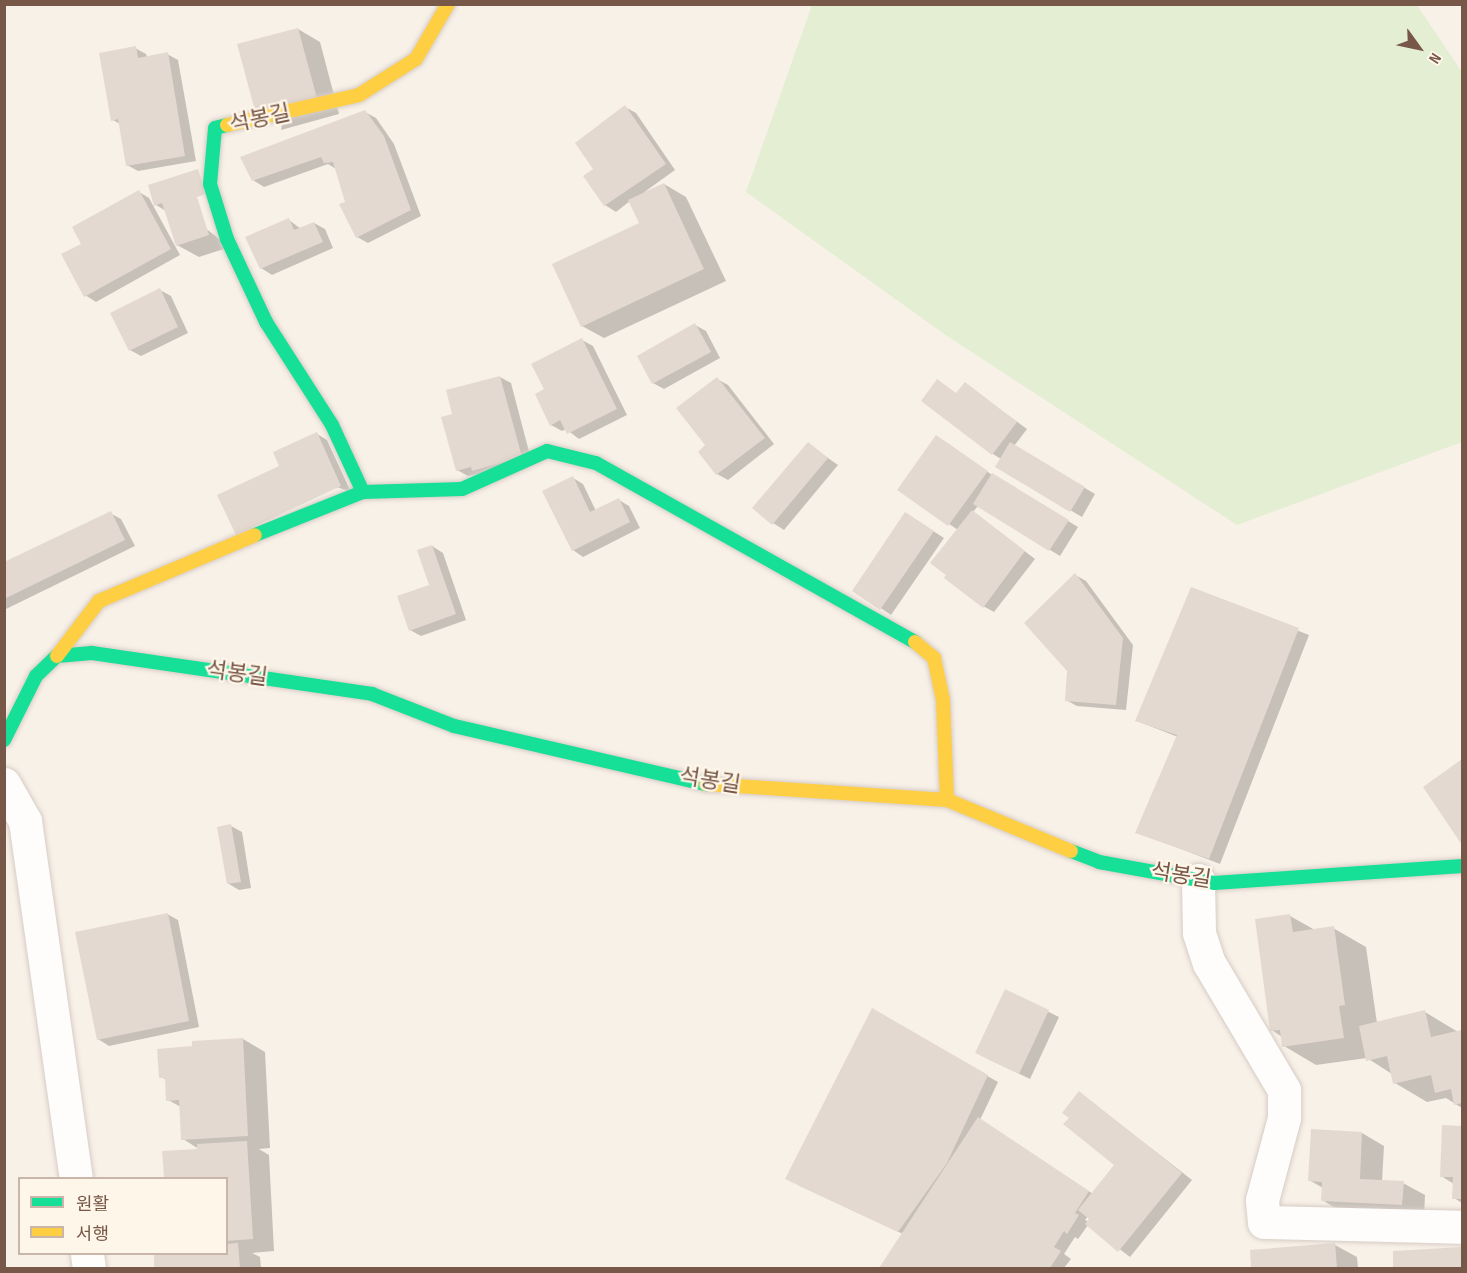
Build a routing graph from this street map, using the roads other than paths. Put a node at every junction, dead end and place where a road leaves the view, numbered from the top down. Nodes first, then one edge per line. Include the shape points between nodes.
1 (448, 4) edge
2 (363, 492) junction
3 (57, 656) junction
4 (4, 741) edge
5 (4, 784) edge
6 (947, 800) junction
7 (1462, 866) edge
8 (1198, 880) junction
9 (76, 1177) edge
10 (1462, 1227) edge

1 - 2 street, 석봉길 via 416,59 359,95 215,128 210,184 227,239 266,322 332,424
2 - 3 street via 99,601
2 - 6 street via 462,489 547,451 596,463 922,646 934,658 943,700
3 - 4 street via 36,676
3 - 6 street, 석봉길 via 92,653 372,694 454,726 710,785
5 - 9 street via 25,821
6 - 8 street, 석봉길 via 1099,862
7 - 8 street, 석봉길 via 1214,883
8 - 10 street via 1199,933 1209,963 1284,1090 1284,1118 1262,1200 1264,1221

